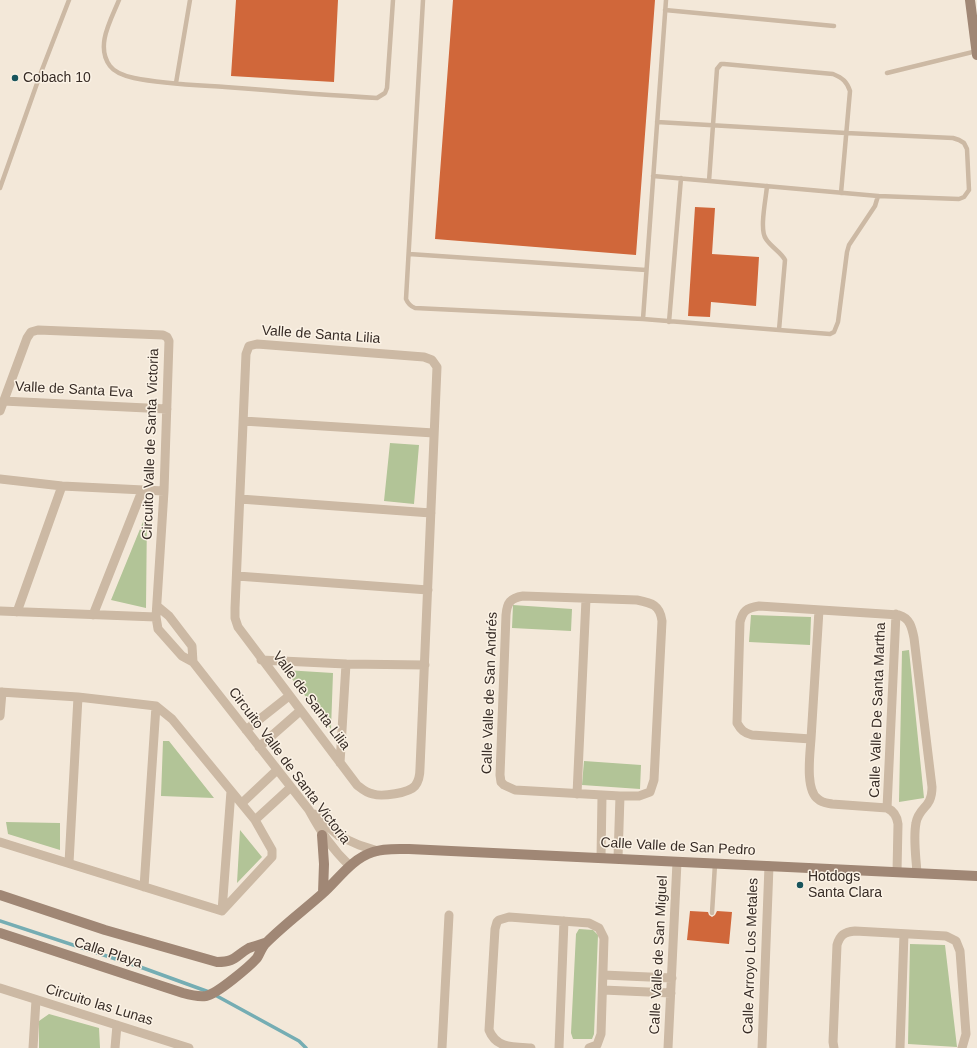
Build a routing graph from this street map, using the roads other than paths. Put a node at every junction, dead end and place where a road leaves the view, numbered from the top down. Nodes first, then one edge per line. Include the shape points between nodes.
1 (69, 0) edge
2 (119, 0) edge
3 (190, 0) edge
4 (393, 0) edge
5 (423, 0) edge
6 (666, 0) edge
7 (970, 0) edge
8 (665, 10) junction
9 (834, 26) dead end
10 (976, 51) edge
11 (977, 55) edge
12 (887, 73) dead end
13 (176, 84) junction
14 (657, 122) junction
15 (714, 126) junction
16 (846, 133) junction
17 (653, 176) junction
18 (681, 178) junction
19 (709, 181) junction
20 (767, 186) junction
21 (0, 188) edge
22 (841, 193) junction
23 (878, 196) junction
24 (409, 254) junction
25 (646, 270) junction
26 (643, 319) junction
27 (669, 322) junction
28 (779, 330) junction
29 (3, 401) junction
30 (167, 409) junction
31 (0, 411) edge
32 (243, 421) junction
33 (434, 433) junction
34 (0, 479) edge
35 (62, 486) junction
36 (142, 491) junction
37 (164, 491) junction
38 (240, 499) junction
39 (431, 513) junction
40 (236, 576) junction
41 (428, 590) junction
42 (586, 599) junction
43 (157, 606) junction
44 (819, 610) junction
45 (0, 611) edge
46 (17, 612) junction
47 (896, 614) junction
48 (93, 615) junction
49 (156, 617) junction
50 (261, 660) junction
51 (193, 662) junction
52 (346, 664) junction
53 (424, 665) junction
54 (1, 692) edge
55 (289, 696) junction
56 (78, 697) junction
57 (156, 706) junction
58 (300, 711) junction
59 (0, 716) edge
60 (246, 730) junction
61 (811, 739) junction
62 (259, 747) junction
63 (340, 763) junction
64 (277, 770) junction
65 (291, 787) junction
66 (231, 792) junction
67 (577, 794) junction
68 (602, 796) junction
69 (620, 796) junction
70 (242, 803) junction
71 (887, 808) junction
72 (308, 810) junction
73 (255, 820) junction
74 (322, 835) junction
75 (0, 842) edge
76 (378, 851) junction
77 (601, 858) junction
78 (618, 858) junction
79 (677, 862) junction
80 (69, 863) junction
81 (715, 864) junction
82 (350, 866) junction
83 (769, 866) junction
84 (897, 872) junction
85 (917, 873) junction
86 (977, 876) edge
87 (144, 887) junction
88 (323, 893) junction
89 (0, 895) edge
90 (222, 911) junction
91 (712, 913) dead end
92 (449, 915) dead end
93 (564, 921) junction
94 (0, 933) edge
95 (904, 934) junction
96 (265, 943) junction
97 (603, 975) junction
98 (672, 978) junction
99 (0, 988) edge
100 (603, 990) junction
101 (671, 993) junction
102 (36, 1000) junction
103 (117, 1025) junction
104 (33, 1048) edge
105 (115, 1048) edge
106 (189, 1048) edge
107 (442, 1048) edge
108 (531, 1048) edge
109 (559, 1048) edge
110 (590, 1048) edge
111 (668, 1048) edge
112 (762, 1048) edge
113 (834, 1048) edge
114 (900, 1048) edge
115 (962, 1048) edge

1 - 21 lane
2 - 13 lane via 103,47 104,56 110,66 119,73 133,78
3 - 13 lane
4 - 13 lane via 387,88 385,93 377,98
5 - 24 lane
6 - 8 lane
7 - 10 street
8 - 9 lane
8 - 14 lane
10 - 11 street
10 - 12 lane
14 - 15 lane
14 - 17 lane
15 - 16 lane
15 - 16 lane via 717,69 724,64 833,74 840,77 847,83 850,91
15 - 19 lane
16 - 22 lane
16 - 23 lane via 953,138 964,143 967,149 969,190 964,197
17 - 18 lane
17 - 25 lane
18 - 19 lane
18 - 27 lane
19 - 20 lane
20 - 22 lane
20 - 28 lane via 763,232 768,242 785,260
22 - 23 lane
23 - 28 lane via 875,206 847,252 838,322 834,332 830,334
24 - 25 lane
24 - 26 lane via 406,299 414,308
25 - 26 lane
26 - 27 lane
27 - 28 lane
29 - 30 street, Valle de Santa Eva
29 - 30 street, Circuito Valle de Santa Victoria via 31,332 38,330 163,335 169,341
29 - 31 street, Circuito Valle de Santa Victoria
30 - 37 street, Circuito Valle de Santa Victoria
32 - 33 street
32 - 33 street, Valle de Santa Lilia via 246,354 249,346 257,344 424,357 432,360 437,367
32 - 38 street, Valle de Santa Lilia
33 - 39 street, Valle de Santa Lilia
34 - 35 street
35 - 36 street
35 - 46 street
36 - 37 street
36 - 48 street
37 - 43 street, Circuito Valle de Santa Victoria
38 - 39 street
38 - 40 street, Valle de Santa Lilia
39 - 41 street, Valle de Santa Lilia
40 - 41 street
40 - 50 street, Valle de Santa Lilia via 235,618 238,627
41 - 53 street, Valle de Santa Lilia
42 - 67 street
42 - 67 street, Calle Valle de San Andrés via 516,597 508,603 506,615 501,782 515,790
42 - 69 street, Calle Valle de San Andrés via 638,600 658,608 661,615 654,780 650,792 639,796
43 - 49 street, Circuito Valle de Santa Victoria
43 - 51 street, Circuito Valle de Santa Victoria via 169,616 192,646
44 - 47 street
44 - 61 street
44 - 61 street via 758,606 743,612 740,622 737,723 740,729 752,735
45 - 46 street
46 - 48 street
47 - 71 street, Calle Valle De Santa Martha
47 - 85 street via 906,618 912,628 932,787 930,801 918,817 915,829
48 - 49 street
49 - 51 street, Circuito Valle de Santa Victoria via 158,629 182,656
50 - 52 street
50 - 55 street, Valle de Santa Lilia
51 - 60 street, Circuito Valle de Santa Victoria
52 - 53 street
52 - 63 street
53 - 63 street, Valle de Santa Lilia via 420,768 415,786 404,792 373,794 357,785
54 - 56 street
54 - 59 street
55 - 58 street, Valle de Santa Lilia
55 - 60 street
56 - 57 street
56 - 80 street
57 - 66 street via 172,719
57 - 87 street
58 - 62 street
58 - 63 street, Valle de Santa Lilia
60 - 62 street, Circuito Valle de Santa Victoria
61 - 71 street via 810,784 813,795 818,800 832,804
62 - 64 street, Circuito Valle de Santa Victoria
64 - 65 street, Circuito Valle de Santa Victoria
64 - 70 street
65 - 72 street, Circuito Valle de Santa Victoria
65 - 73 street
66 - 70 street
66 - 90 street
67 - 68 street, Calle Valle de San Andrés
68 - 69 street, Calle Valle de San Andrés
68 - 77 street
69 - 78 street
70 - 73 street
71 - 84 street via 892,810 897,818
72 - 74 street, Circuito Valle de Santa Victoria
72 - 76 street, Calle Valle de San Pedro via 339,836
73 - 90 street via 272,850 272,857
74 - 82 street, Circuito Valle de Santa Victoria
74 - 88 street
75 - 80 street
76 - 77 street, Calle Valle de San Pedro via 409,849
76 - 82 street, Calle Valle de San Pedro via 362,857
77 - 78 street, Calle Valle de San Pedro
78 - 79 street, Calle Valle de San Pedro
79 - 81 street, Calle Valle de San Pedro
79 - 98 street, Calle Valle de San Miguel
80 - 87 street
81 - 83 street, Calle Valle de San Pedro
81 - 91 lane
82 - 88 street, Calle Valle de San Pedro
83 - 84 street, Calle Valle de San Pedro
83 - 112 street, Calle Arroyo Los Metales
84 - 85 street, Calle Valle de San Pedro
85 - 86 street, Calle Valle de San Pedro
87 - 90 street
88 - 96 street, Calle Valle de San Pedro
89 - 96 street via 105,930 217,962 228,962 250,948
92 - 107 street
93 - 97 street via 589,923 599,928 604,938
93 - 108 street via 509,917 499,920 495,925 489,1030 493,1040 498,1044
93 - 109 street
94 - 96 street, Calle Playa via 196,996 208,996 228,983 256,958
95 - 113 street via 855,931 839,937 836,953
95 - 114 street
95 - 115 street via 946,936 956,941 960,950 966,1034
97 - 98 street
97 - 100 street
98 - 101 street, Calle Valle de San Miguel
99 - 102 street, Circuito las Lunas
100 - 101 street
100 - 110 street via 600,1040 597,1045
101 - 111 street, Calle Valle de San Miguel
102 - 103 street, Circuito las Lunas
102 - 104 street
103 - 105 street
103 - 106 street, Circuito las Lunas

